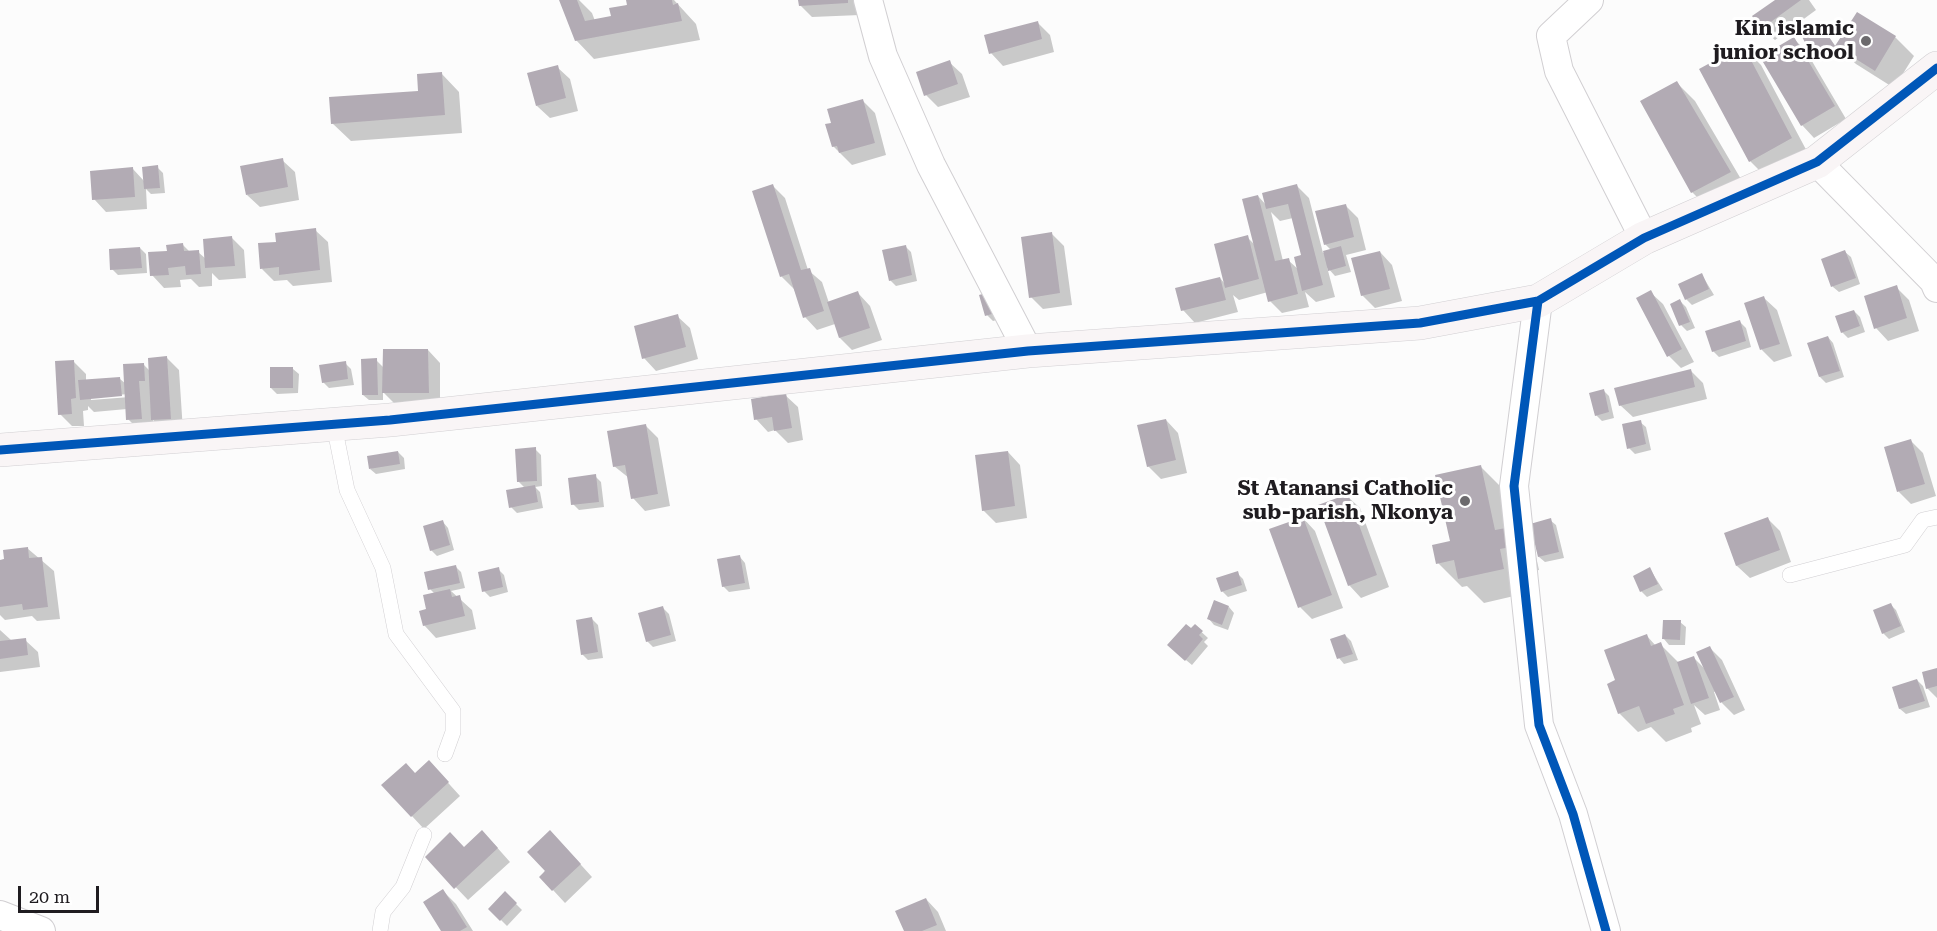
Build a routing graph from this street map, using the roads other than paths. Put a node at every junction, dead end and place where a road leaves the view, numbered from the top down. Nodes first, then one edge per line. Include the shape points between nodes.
1 (868, 0) edge
2 (1589, 0) edge
3 (1937, 68) edge
4 (1817, 162) junction
5 (1644, 238) junction
6 (1936, 283) edge
7 (1538, 301) junction
8 (1028, 351) junction
9 (334, 425) junction
10 (0, 450) edge
11 (1937, 517) edge
12 (1790, 575) dead end
13 (445, 754) dead end
14 (424, 835) dead end
15 (0, 915) edge
16 (41, 931) edge
17 (380, 931) edge
18 (1605, 931) edge

1 - 8 street via 883,56 931,165
2 - 5 street via 1551,36 1560,71
3 - 4 street
4 - 5 street
4 - 6 street
5 - 7 street
7 - 8 street via 1420,323
7 - 18 street via 1514,486 1539,725 1573,814
8 - 9 street
9 - 10 street
9 - 13 lane via 347,490 383,568 396,634 453,711 453,732
11 - 12 lane via 1923,520 1905,545
14 - 17 lane via 403,887 383,912
15 - 16 street

